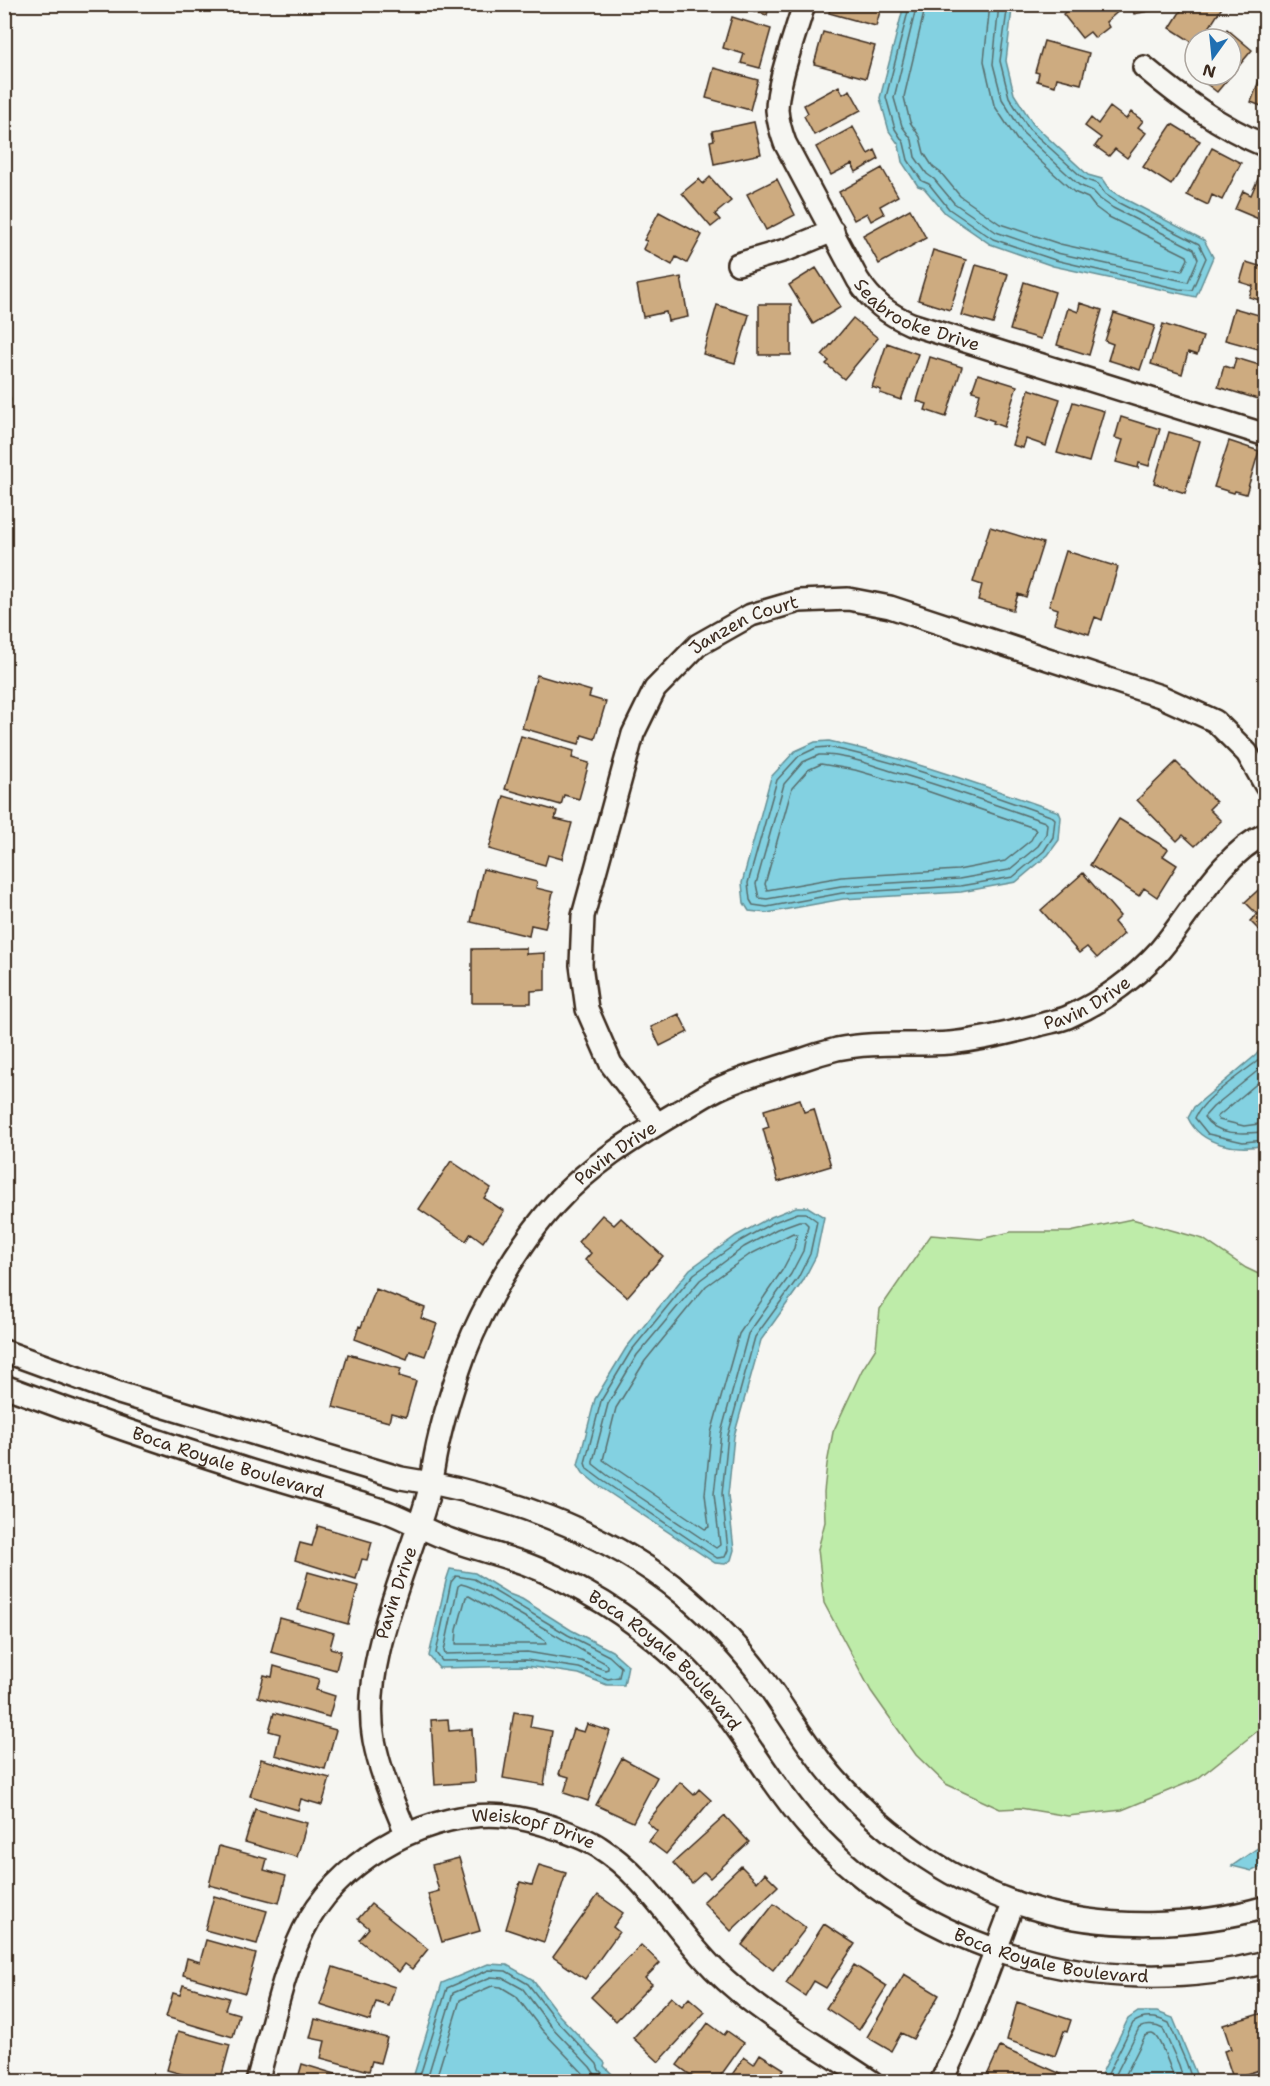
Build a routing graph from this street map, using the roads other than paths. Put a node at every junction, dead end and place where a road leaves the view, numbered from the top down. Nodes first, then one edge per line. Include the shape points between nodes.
1 (804, 4) edge
2 (1144, 67) dead end
3 (1266, 146) edge
4 (833, 231) junction
5 (738, 264) dead end
6 (1266, 435) edge
7 (1266, 786) edge
8 (1266, 834) edge
9 (657, 1124) junction
10 (4, 1351) edge
11 (4, 1386) edge
12 (432, 1482) junction
13 (419, 1526) junction
14 (406, 1833) junction
15 (1014, 1902) junction
16 (1266, 1907) edge
17 (996, 1949) junction
18 (1266, 1962) edge
19 (257, 2082) edge
20 (872, 2082) edge
21 (941, 2082) edge

1 - 4 street, Seabrooke Drive via 777,111 785,142
2 - 3 street via 1195,107
4 - 5 street
4 - 6 street, Seabrooke Drive via 864,289 897,318
7 - 9 street, Janzen Court via 1247,753 1215,721 1160,696 890,607 848,599 799,601 751,615 698,645 655,689 633,734 583,916 581,965 587,1009 611,1064
8 - 9 street, Pavin Drive via 1251,841 1230,860 1158,953 1112,993 1067,1017 1005,1035 949,1043 838,1048 719,1088
9 - 12 street, Pavin Drive via 607,1156 555,1203 519,1251 466,1352 447,1410
10 - 12 street, Boca Royale Boulevard via 119,1393 401,1478
11 - 13 street, Boca Royale Boulevard via 193,1453 387,1512
12 - 13 street, Pavin Drive
12 - 15 street, Boca Royale Boulevard via 564,1524 656,1574 719,1627 747,1657 818,1757 855,1801 939,1866
13 - 14 street, Pavin Drive via 379,1650 371,1699 379,1764
13 - 17 street, Boca Royale Boulevard via 555,1576 636,1623 720,1706 776,1787 826,1845 906,1907
14 - 19 street, Weiskopf Drive via 348,1872 310,1917 287,1974
14 - 20 street, Weiskopf Drive via 440,1823 505,1816 540,1823 598,1846 647,1888 691,1945 738,1991
15 - 16 street, Boca Royale Boulevard via 1061,1916 1147,1923 1203,1920
15 - 17 street
17 - 18 street, Boca Royale Boulevard via 1077,1971 1136,1977 1202,1973
17 - 21 street

